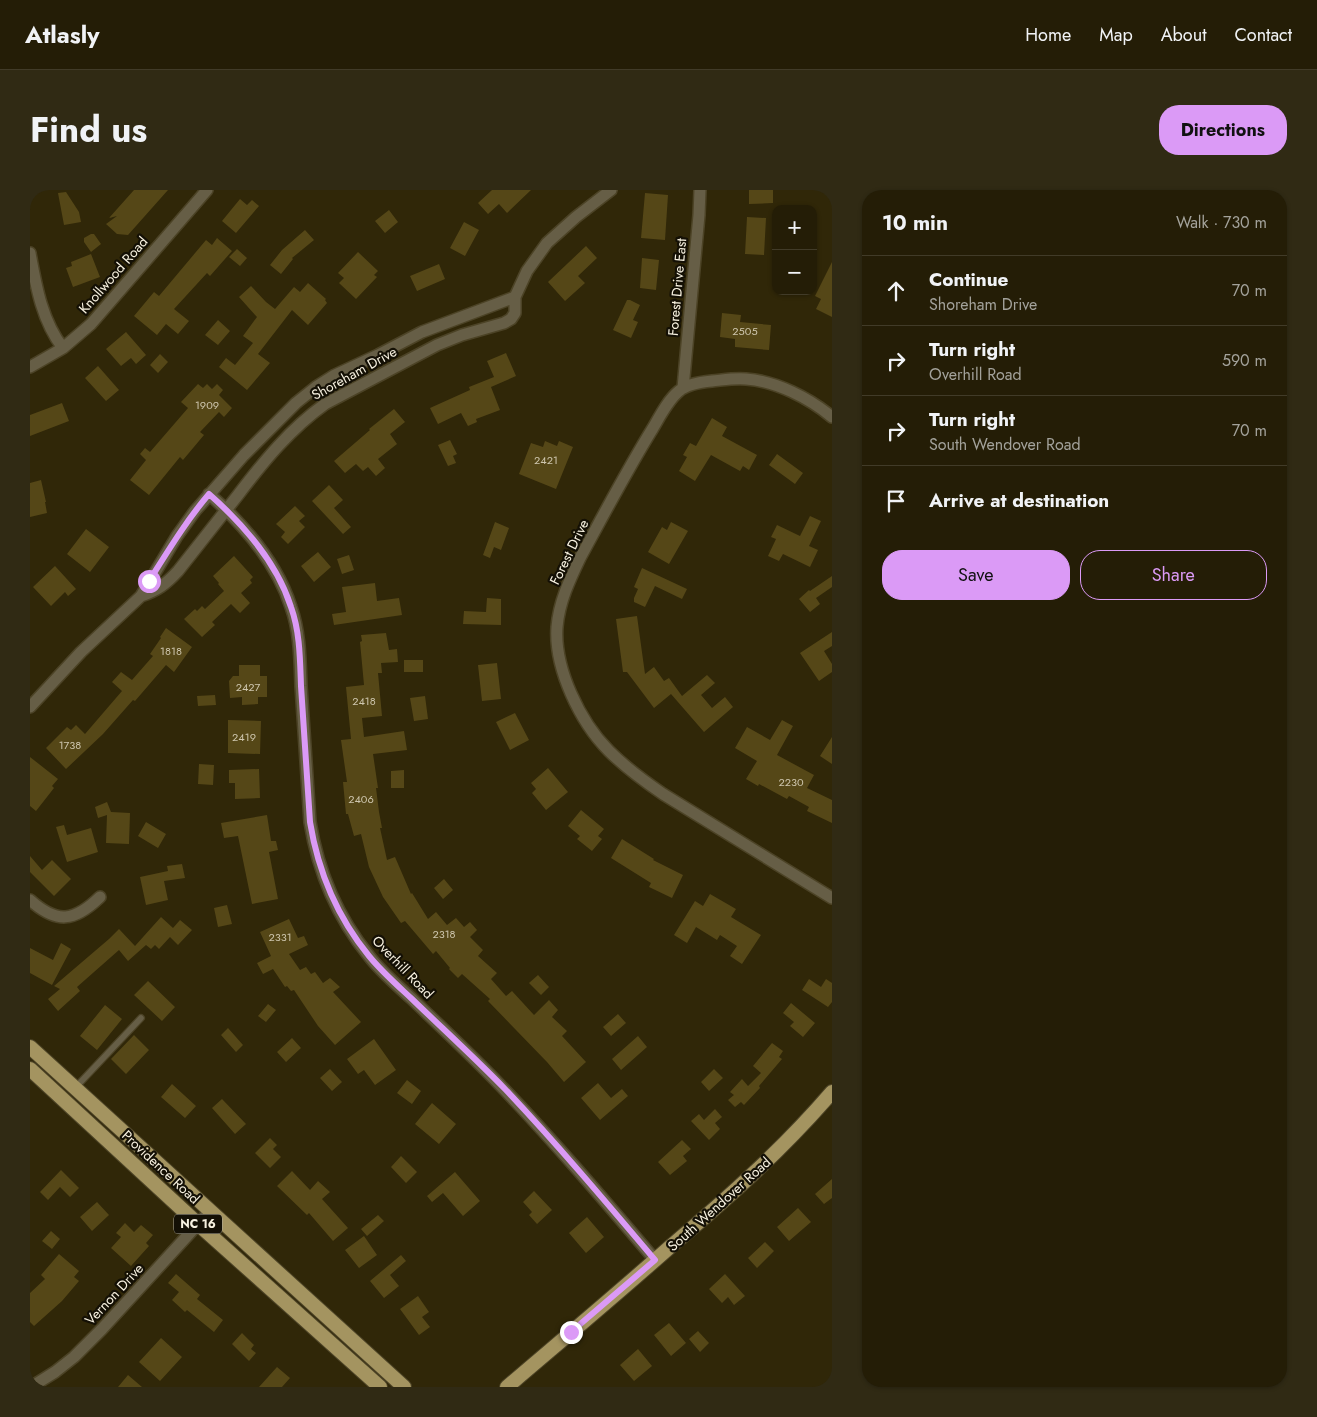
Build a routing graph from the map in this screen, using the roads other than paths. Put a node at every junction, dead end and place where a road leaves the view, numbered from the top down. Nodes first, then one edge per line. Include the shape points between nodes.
1 (208, 190) edge
2 (611, 190) edge
3 (700, 190) edge
4 (30, 253) edge
5 (516, 295) junction
6 (63, 348) junction
7 (30, 367) edge
8 (684, 388) junction
9 (832, 417) edge
10 (209, 494) junction
11 (226, 510) junction
12 (141, 596) junction
13 (30, 707) edge
14 (100, 897) dead end
15 (832, 898) edge
16 (30, 900) edge
17 (141, 1018) dead end
18 (30, 1047) edge
19 (30, 1069) edge
20 (75, 1088) junction
21 (832, 1092) edge
22 (210, 1211) junction
23 (198, 1224) junction
24 (655, 1260) junction
25 (31, 1387) edge
26 (380, 1387) edge
27 (404, 1387) edge
28 (507, 1387) edge

1 - 6 street, Knollwood Road via 96,319
2 - 5 street via 547,243
3 - 8 street, Forest Drive East
4 - 6 street via 48,324
5 - 10 street, Shoreham Drive via 422,332 335,374 296,402
5 - 11 street, Shoreham Drive via 515,313 504,323 437,345 325,404 268,457
6 - 7 street, Knollwood Road
8 - 9 street, Forest Drive via 705,381 761,381 793,393
8 - 15 street, Forest Drive via 665,408 647,437 570,578 557,625 557,645 565,678 581,714 600,742 625,765 664,794
10 - 11 street, Overhill Road
10 - 12 street, Shoreham Drive via 180,532
11 - 12 street, Shoreham Drive via 178,571 165,584
11 - 24 street, Overhill Road via 269,561 293,612 298,639 312,836 328,888 343,918 370,957 497,1081
12 - 13 street, Shoreham Drive via 81,652
14 - 16 street via 84,910 63,917 46,913
17 - 20 lane
18 - 20 main road, Providence Road / NC 16
19 - 23 main road, Providence Road / NC 16
20 - 22 main road, Providence Road / NC 16
21 - 24 main road, South Wendover Road via 780,1149
22 - 23 street, Vernon Drive
22 - 27 main road, Providence Road / NC 16
23 - 25 street, Vernon Drive via 74,1357
23 - 26 main road, Providence Road / NC 16
24 - 28 main road, South Wendover Road

